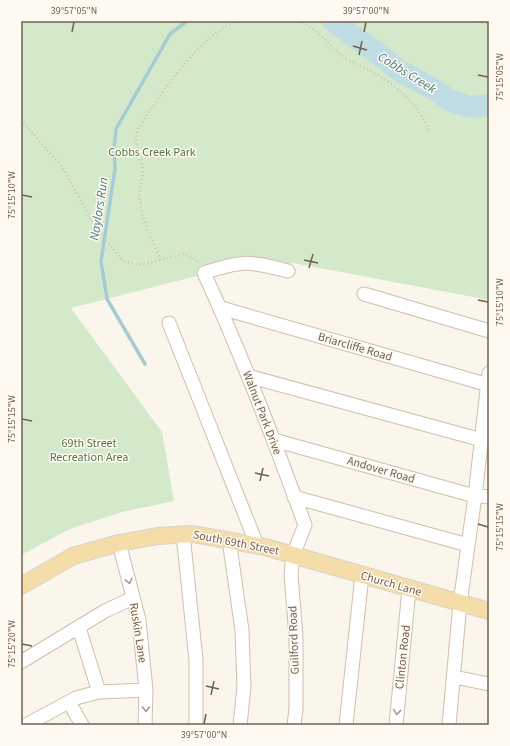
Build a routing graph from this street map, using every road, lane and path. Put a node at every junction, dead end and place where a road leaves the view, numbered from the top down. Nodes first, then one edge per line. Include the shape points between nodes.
1 (239, 21) edge
2 (299, 21) edge
3 (474, 21) edge
4 (489, 24) edge
5 (21, 120) edge
6 (430, 133) dead end
7 (160, 260) junction
8 (288, 271) dead end
9 (204, 273) junction
10 (364, 294) dead end
11 (221, 308) junction
12 (169, 323) dead end
13 (489, 331) edge
14 (248, 376) junction
15 (489, 381) edge
16 (274, 440) junction
17 (482, 440) junction
18 (475, 496) junction
19 (294, 497) junction
20 (489, 497) edge
21 (183, 534) junction
22 (229, 540) junction
23 (119, 543) junction
24 (257, 545) junction
25 (468, 545) junction
26 (293, 555) junction
27 (362, 575) junction
28 (21, 586) edge
29 (409, 589) junction
30 (133, 598) junction
31 (460, 603) junction
32 (489, 611) edge
33 (79, 628) junction
34 (455, 646) junction
35 (21, 662) edge
36 (454, 677) junction
37 (489, 684) edge
38 (146, 690) junction
39 (99, 692) junction
40 (69, 702) junction
41 (26, 725) edge
42 (82, 725) edge
43 (145, 725) edge
44 (196, 725) edge
45 (240, 725) edge
46 (294, 725) edge
47 (346, 725) edge
48 (396, 725) edge
49 (442, 725) edge
50 (449, 725) edge

1 - 7 path via 229,23 206,41 181,68 137,132 136,140 143,170 139,197 143,217
2 - 6 path via 312,28 344,57 393,85 414,103
3 - 4 path
5 - 7 path via 63,168 95,227 123,261 142,265
7 - 9 path via 183,254 195,259
8 - 9 street via 258,263 231,264
9 - 11 street, Walnut Park Drive
10 - 13 street
11 - 14 street, Walnut Park Drive
11 - 15 street, Briarcliffe Road
12 - 24 street
14 - 16 street, Walnut Park Drive
14 - 17 street
15 - 17 street
16 - 18 street, Andover Road
16 - 19 street, Walnut Park Drive
17 - 18 street
18 - 20 street, Andover Road
18 - 25 street
19 - 25 street
19 - 26 street, Walnut Park Drive via 305,525
21 - 22 main road, South 69th Street
21 - 23 main road, South 69th Street
21 - 44 street via 196,660
22 - 24 main road, South 69th Street
22 - 45 street via 242,630 244,686
23 - 28 main road, South 69th Street via 73,556
23 -> 30 street, Ruskin Lane
24 - 26 main road, South 69th Street
25 - 31 street
26 - 27 main road, Church Lane
26 - 46 street, Guilford Road via 291,574 296,637
27 - 29 main road, Church Lane
27 - 47 street
29 - 31 main road, Church Lane
29 -> 48 street, Clinton Road
30 - 33 street via 105,611
30 - 38 street, Ruskin Lane via 139,620
31 - 32 main road, Church Lane
31 - 34 street
33 - 35 street
33 - 39 street
34 - 36 street
34 - 49 street via 447,670
36 - 37 street
36 - 50 street
38 - 39 street
38 -> 43 street, Ruskin Lane
39 - 40 street
40 - 41 street
40 - 42 street

